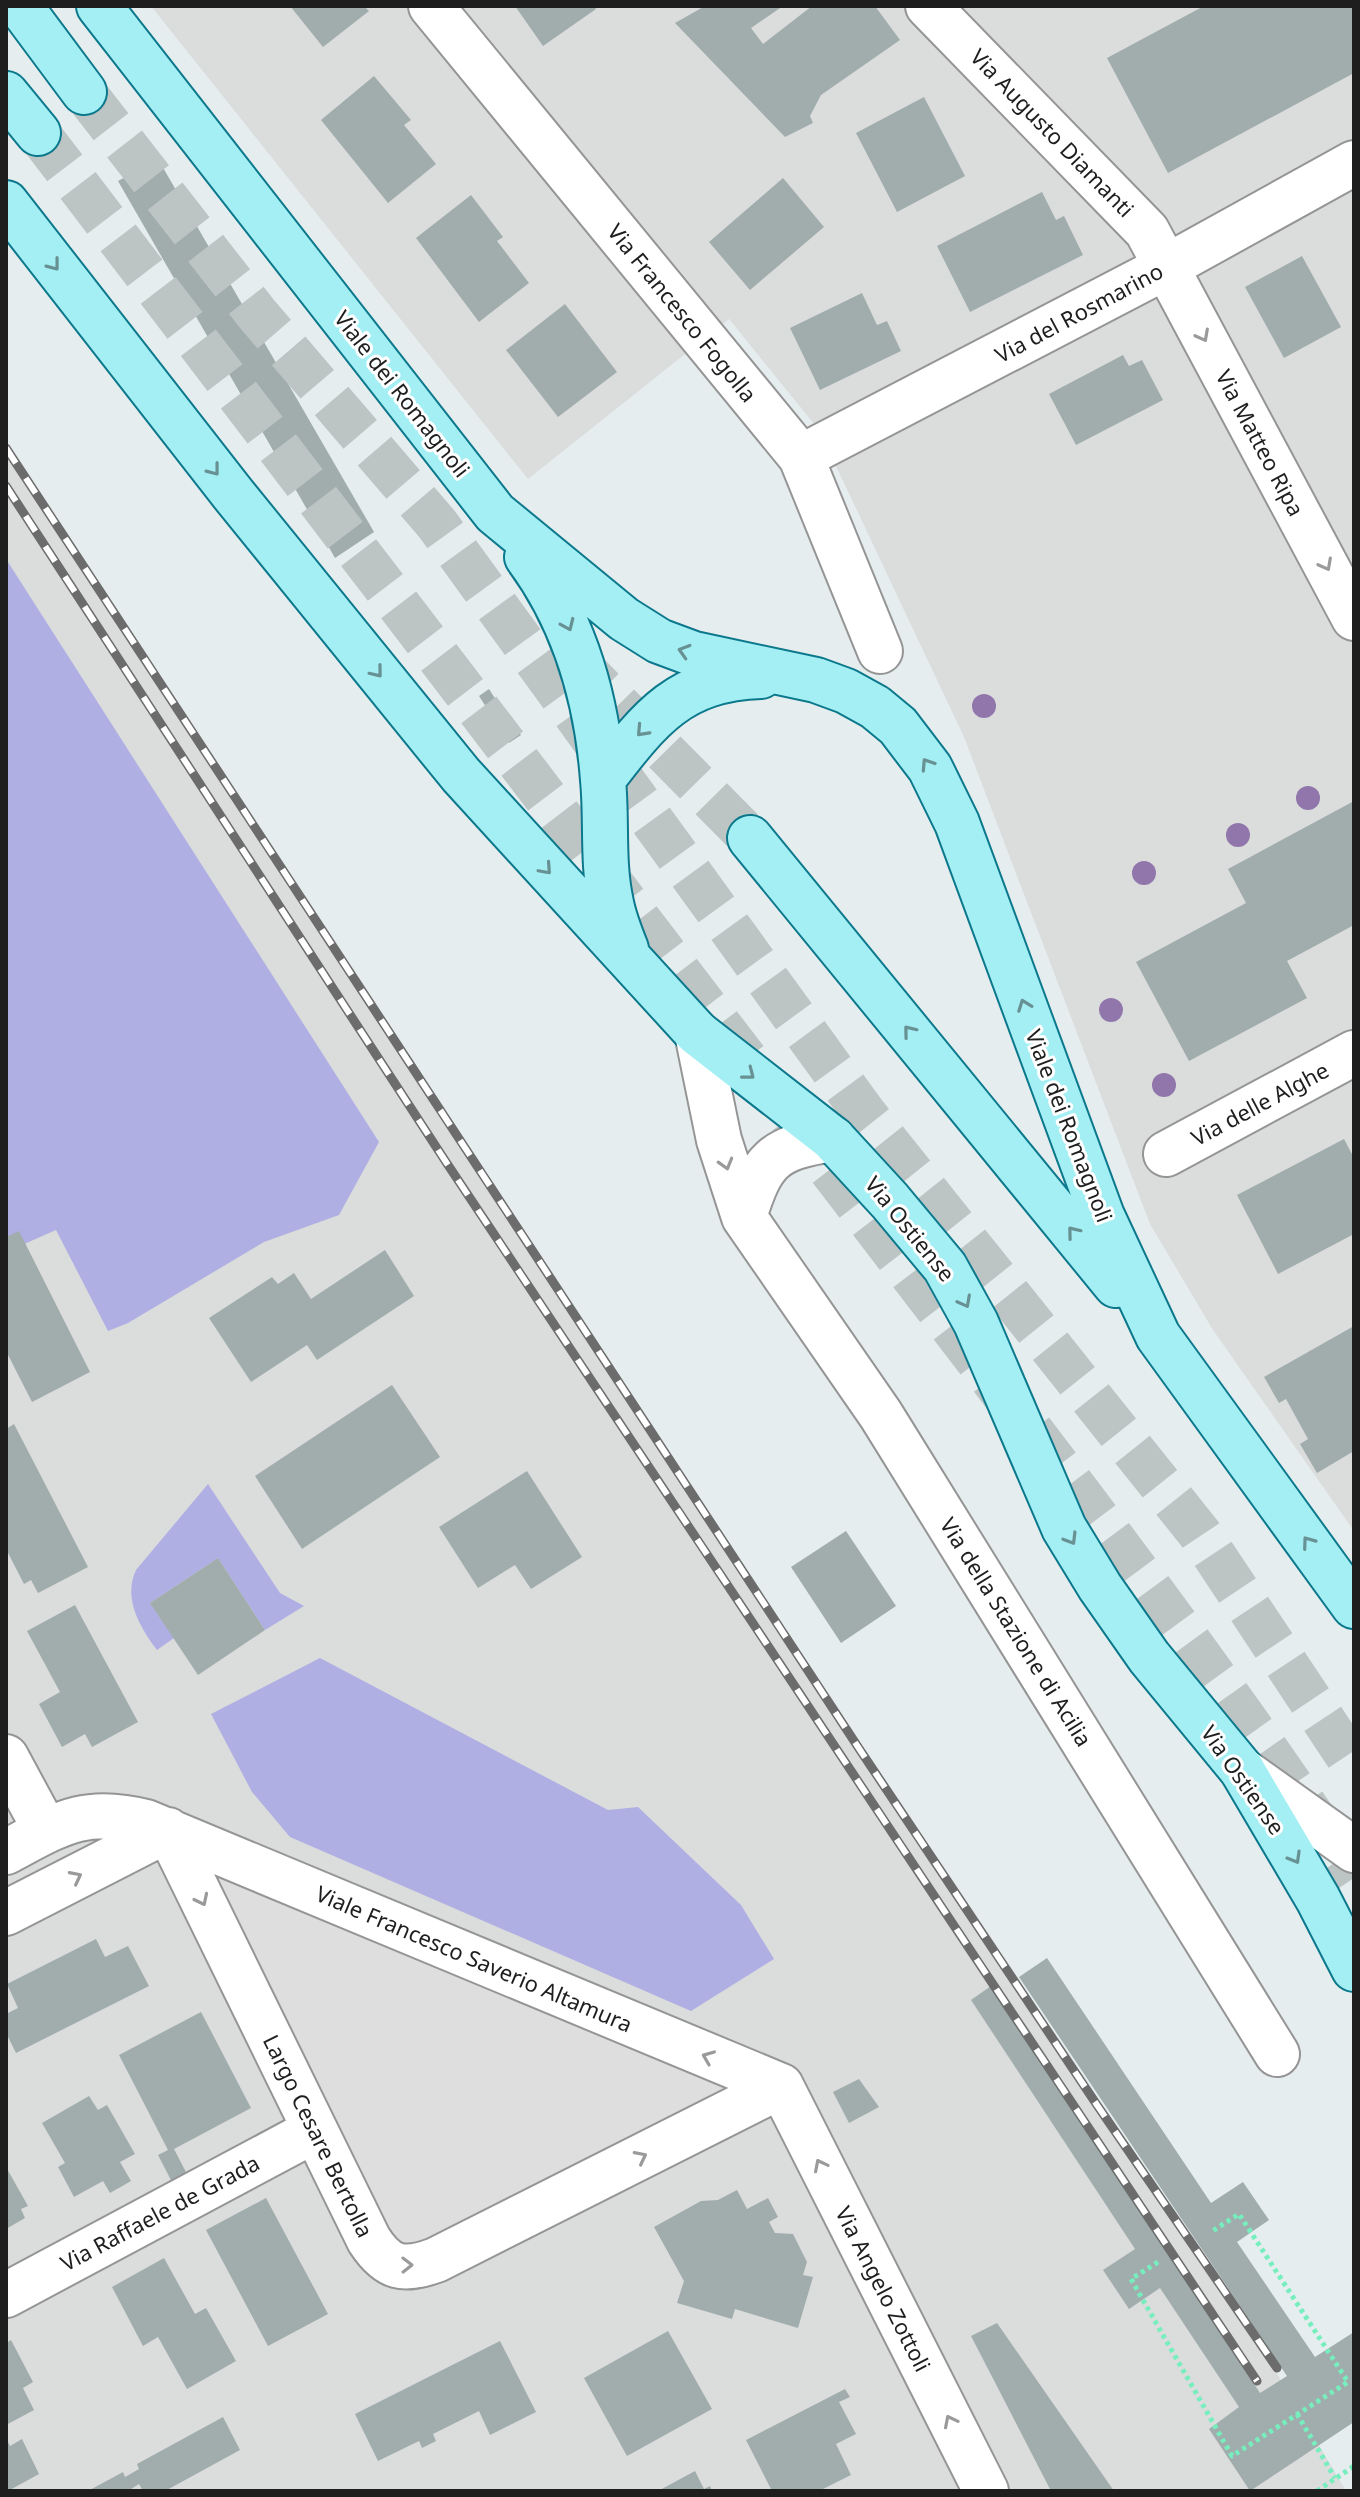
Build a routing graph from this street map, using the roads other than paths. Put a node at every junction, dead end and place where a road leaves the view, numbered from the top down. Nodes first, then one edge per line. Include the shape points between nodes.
1 (20, 6) edge
2 (431, 6) edge
3 (928, 6) edge
4 (107, 9) edge
5 (84, 92) tunnel mouth
6 (6, 94) edge
7 (38, 133) tunnel mouth
8 (1354, 163) edge
9 (6, 203) edge
10 (1166, 267) junction
11 (801, 457) junction
12 (495, 513) junction
13 (1354, 618) edge
14 (880, 651) dead end
15 (787, 675) junction
16 (603, 779) junction
17 (750, 838) tunnel mouth
18 (632, 963) junction
19 (697, 1033) junction
20 (1354, 1053) edge
21 (833, 1139) junction
22 (1166, 1154) dead end
23 (744, 1217) junction
24 (1158, 1336) junction
25 (1354, 1606) edge
26 (6, 1757) edge
27 (1242, 1770) junction
28 (168, 1830) junction
29 (46, 1831) junction
30 (1354, 1850) edge
31 (6, 1852) edge
32 (6, 1913) edge
33 (1354, 1969) edge
34 (1277, 2054) dead end
35 (781, 2086) junction
36 (315, 2130) junction
37 (6, 2295) edge
38 (986, 2491) edge

1 - 5 main road
2 - 11 street, Via Francesco Fogolla
3 - 10 street, Via Augusto Diamanti via 1147,231
4 - 12 main road, Viale dei Romagnoli
6 - 7 main road
8 - 10 street, Via del Rosmarino
9 -> 18 main road via 461,775
10 - 11 street, Via del Rosmarino
10 -> 13 street, Via Matteo Ripa
11 - 14 street, Via Francesco Fogolla
15 -> 12 main road, Viale dei Romagnoli via 659,641 624,619
12 -> 16 main road, Via Ostiense via 548,587 573,637
15 -> 16 main road, Viale dei Romagnoli via 727,679 691,690 637,735
24 -> 15 main road, Viale dei Romagnoli via 1102,1216 957,823 930,768 898,726 875,707 831,685
16 - 18 main road, Via Ostiense via 610,903
24 -> 17 main road
18 - 19 main road, Via Ostiense
19 -> 21 main road, Via Ostiense
19 -> 23 street, Via della Stazione di Acilia via 719,1140
20 - 22 street, Via delle Alghe
21 - 23 street via 772,1159 757,1180
21 -> 27 main road, Via Ostiense via 945,1267 976,1323 1064,1528 1149,1657
23 - 34 street, Via della Stazione di Acilia via 881,1415
25 -> 24 main road, Viale dei Romagnoli
26 - 29 street
27 - 30 street
27 -> 33 main road, Via Ostiense
28 - 29 street, Viale Francesco Saverio Altamura via 107,1815 77,1818
32 -> 28 street
35 -> 28 street, Viale Francesco Saverio Altamura
28 -> 36 street, Largo Cesare Bertolla
29 - 31 street, Viale Francesco Saverio Altamura
36 -> 35 street, Largo Cesare Bertolla via 377,2252 394,2266 409,2267 436,2260
38 -> 35 street, Via Angelo Zottoli
36 - 37 street, Via Raffaele de Grada

